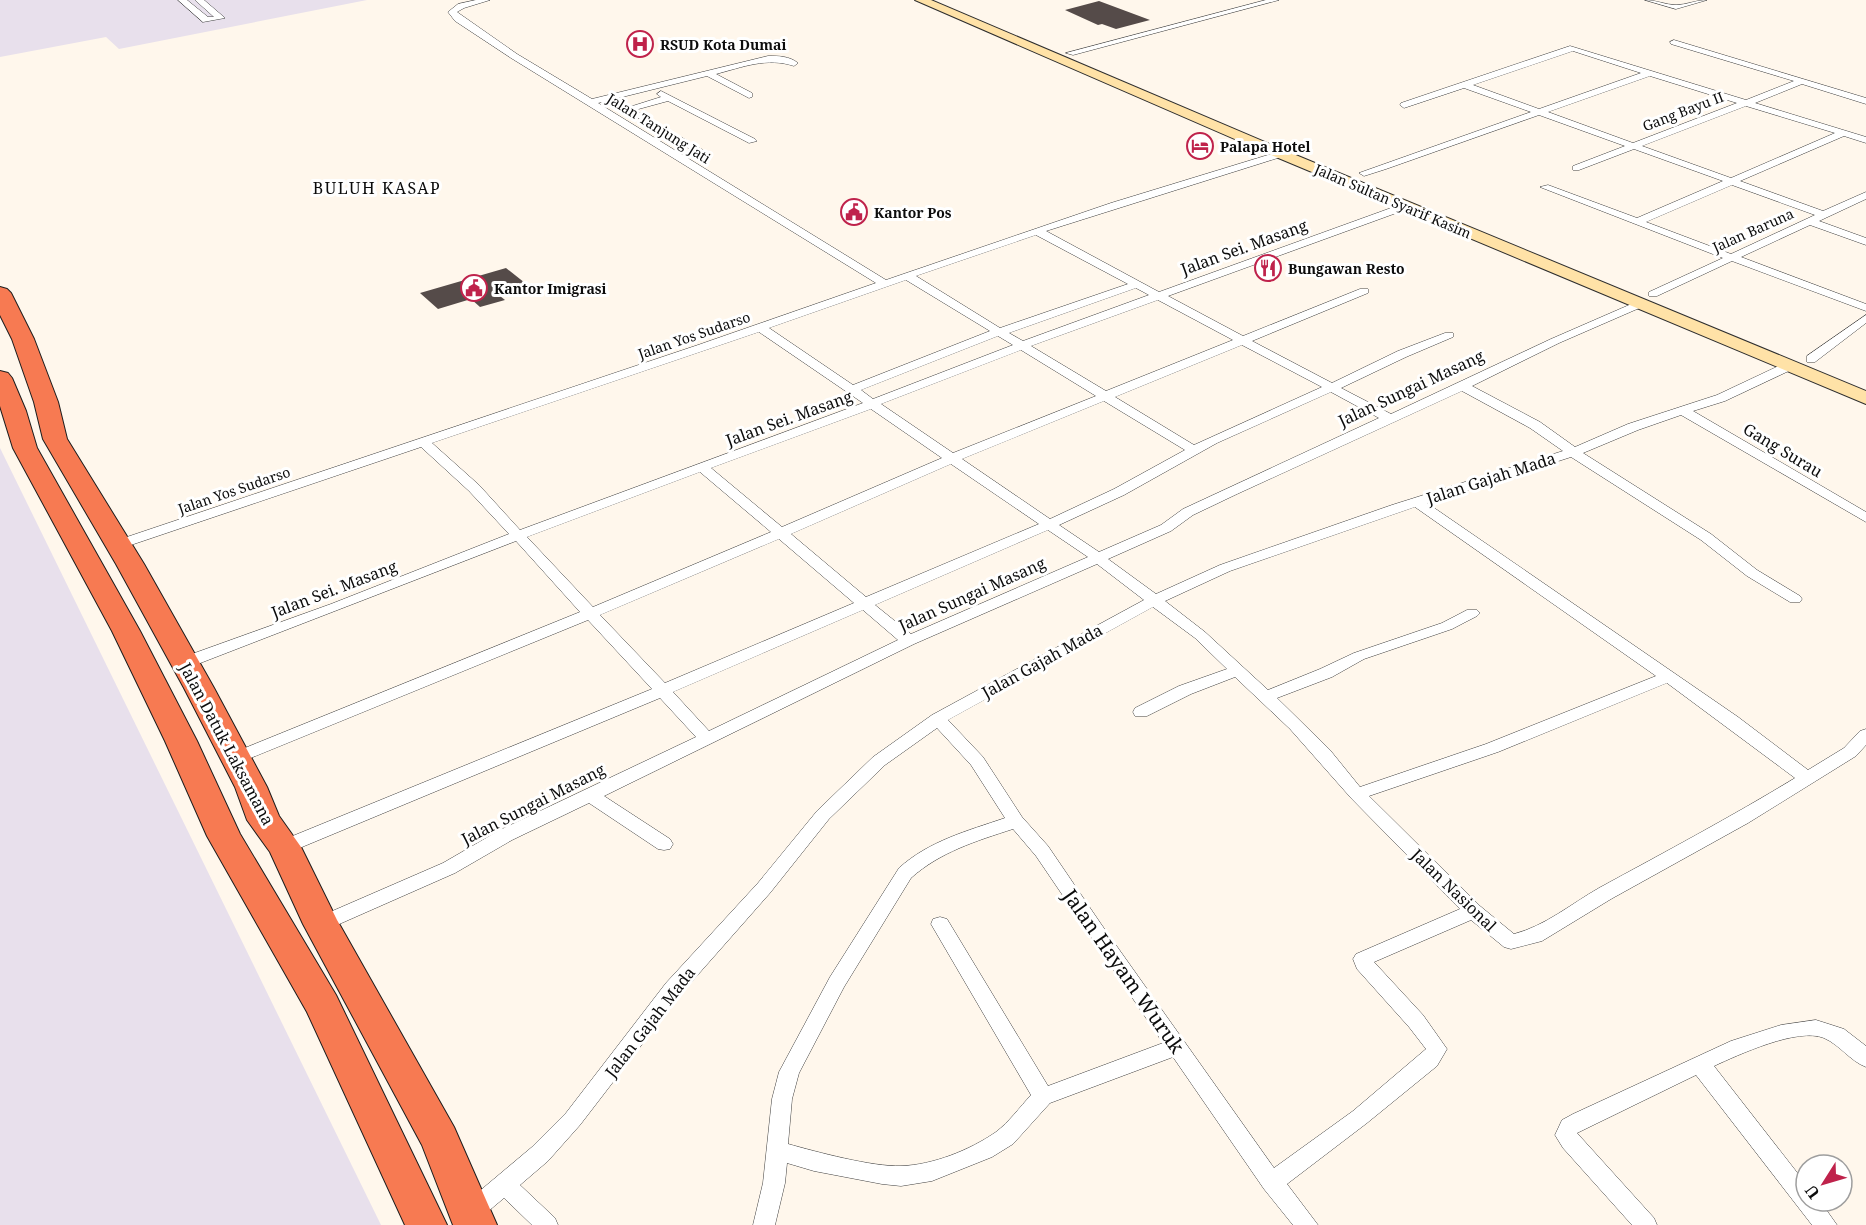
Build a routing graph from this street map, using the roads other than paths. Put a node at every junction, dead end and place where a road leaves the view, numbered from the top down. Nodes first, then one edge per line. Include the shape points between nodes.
1 (182, 0) edge
2 (200, 0) edge
3 (486, 0) edge
4 (921, 0) edge
5 (942, 0) edge
6 (1275, 0) edge
7 (1649, 0) edge
8 (1703, 0) edge
9 (984, 22) junction
10 (1674, 42) dead end
11 (1070, 53) junction
12 (794, 63) dead end
13 (707, 72) junction
14 (1649, 73) junction
15 (1800, 82) junction
16 (1465, 85) junction
17 (647, 88) junction
18 (749, 95) dead end
19 (668, 98) junction
20 (1866, 101) edge
21 (592, 102) junction
22 (1743, 102) junction
23 (1404, 105) dead end
24 (1540, 112) junction
25 (1844, 133) junction
26 (1866, 140) edge
27 (752, 141) dead end
28 (1632, 145) junction
29 (700, 152) dead end
30 (1281, 154) junction
31 (1576, 168) dead end
32 (1364, 173) junction
33 (1731, 181) junction
34 (1545, 187) dead end
35 (1866, 195) edge
36 (1406, 206) junction
37 (1822, 214) junction
38 (1639, 221) junction
39 (1810, 221) junction
40 (1039, 232) junction
41 (1866, 242) edge
42 (1730, 257) junction
43 (909, 277) junction
44 (885, 284) junction
45 (1137, 284) junction
46 (1364, 291) dead end
47 (0, 292) edge
48 (1653, 294) junction
49 (1160, 296) junction
50 (1640, 304) junction
51 (1866, 308) edge
52 (1866, 318) edge
53 (1036, 320) junction
54 (761, 328) junction
55 (999, 332) junction
56 (1058, 332) junction
57 (1449, 335) dead end
58 (1243, 340) junction
59 (1023, 346) junction
60 (946, 352) junction
61 (1811, 359) junction
62 (968, 366) junction
63 (1789, 366) junction
64 (0, 378) edge
65 (1866, 382) edge
66 (1461, 385) junction
67 (1331, 388) junction
68 (853, 389) junction
69 (1105, 396) junction
70 (1866, 398) edge
71 (874, 404) junction
72 (1683, 411) junction
73 (1389, 418) junction
74 (423, 442) junction
75 (40, 443) junction
76 (1194, 450) junction
77 (1573, 452) junction
78 (953, 458) junction
79 (702, 467) junction
80 (1417, 502) junction
81 (1866, 518) edge
82 (1048, 525) junction
83 (782, 533) junction
84 (518, 535) junction
85 (117, 545) junction
86 (1098, 558) junction
87 (1795, 599) dead end
88 (1155, 600) junction
89 (866, 603) junction
90 (590, 612) junction
91 (1472, 613) dead end
92 (909, 641) junction
93 (184, 663) junction
94 (1236, 671) junction
95 (1667, 677) junction
96 (662, 690) junction
97 (1264, 697) junction
98 (1140, 712) dead end
99 (938, 719) junction
100 (1866, 735) edge
101 (707, 739) junction
102 (236, 758) junction
103 (1807, 778) junction
104 (1357, 794) junction
105 (589, 795) junction
106 (264, 820) junction
107 (1016, 821) junction
108 (224, 836) junction
109 (664, 844) dead end
110 (284, 847) junction
111 (1473, 911) junction
112 (321, 924) junction
113 (940, 924) dead end
114 (1176, 1047) junction
115 (1866, 1058) edge
116 (1700, 1064) junction
117 (1044, 1097) junction
118 (777, 1150) junction
119 (1272, 1182) junction
120 (505, 1185) junction
121 (1794, 1185) edge
122 (1816, 1213) edge
123 (473, 1220) edge
124 (426, 1225) edge
125 (547, 1225) edge
126 (764, 1225) edge
127 (1306, 1225) edge
128 (1646, 1225) edge
129 (1826, 1225) edge

1 - 2 street via 206,20 221,18
3 - 21 street, Jalan Tanjung Jati via 452,12 514,56
4 - 9 street, Jalan Sultan Syarif Kasim
5 - 9 street, Jalan Sultan Syarif Kasim
6 - 11 street
7 - 8 street via 1676,7
9 - 11 street, Jalan Sultan Syarif Kasim
9 - 30 street, Jalan Sultan Syarif Kasim
10 - 15 street
11 - 32 street, Jalan Sultan Syarif Kasim
12 - 13 street via 768,58
13 - 17 street
13 - 18 street
14 - 16 street via 1570,48
14 - 22 street
14 - 24 street
15 - 20 street
15 - 22 street, Gang Bayu II
16 - 23 street
16 - 24 street
17 - 19 street
17 - 21 street
19 - 27 street
19 - 29 street via 627,109
21 - 44 street, Jalan Tanjung Jati
22 - 25 street
22 - 28 street, Gang Bayu II
24 - 28 street
24 - 32 street
25 - 26 street
25 - 33 street
28 - 31 street, Gang Bayu II
28 - 33 street
30 - 36 street, Jalan Sultan Syarif Kasim
30 - 40 street, Jalan Yos Sudarso
32 - 48 street, Jalan Sultan Syarif Kasim
33 - 37 street
33 - 38 street
34 - 38 street
35 - 37 street, Jalan Baruna
36 - 49 street, Jalan Sei. Masang
36 - 50 street, Jalan Sultan Syarif Kasim
37 - 39 street, Jalan Baruna
38 - 42 street
39 - 41 street
39 - 42 street, Jalan Baruna
40 - 43 street, Jalan Yos Sudarso
40 - 45 street
42 - 48 street, Jalan Baruna
42 - 51 street
43 - 44 street, Jalan Yos Sudarso
43 - 55 street
44 - 54 street, Jalan Yos Sudarso
45 - 49 street
45 - 53 street
46 - 58 street
47 - 75 highway, Jalan Datuk Laksamana via 23,339 46,402
48 - 61 street, Jalan Sultan Syarif Kasim
49 - 56 street, Jalan Sei. Masang
49 - 58 street
50 - 63 street, Jalan Sultan Syarif Kasim
50 - 66 street, Jalan Sungai Masang
52 - 61 street
53 - 55 street
53 - 56 street
54 - 68 street, Jalan Nasional
54 - 74 street, Jalan Yos Sudarso
55 - 59 street
55 - 60 street
56 - 59 street, Jalan Sei. Masang
57 - 67 street
58 - 67 street
58 - 69 street
59 - 62 street, Jalan Sei. Masang
59 - 69 street
60 - 62 street
60 - 68 street
61 - 65 street, Jalan Sultan Syarif Kasim
62 - 71 street, Jalan Sei. Masang
63 - 70 street, Jalan Sultan Syarif Kasim
63 - 72 street, Jalan Gajah Mada
64 - 75 highway, Jalan Datuk Laksamana via 14,411
66 - 73 street, Jalan Sungai Masang
66 - 77 street via 1535,425
67 - 73 street
67 - 76 street
68 - 71 street, Jalan Nasional
69 - 76 street
69 - 78 street
71 - 78 street, Jalan Nasional
71 - 79 street, Jalan Sei. Masang
72 - 77 street, Jalan Gajah Mada
72 - 81 street, Gang Surau
73 - 86 street, Jalan Sungai Masang
74 - 84 street
74 - 85 street, Jalan Yos Sudarso
75 - 85 highway, Jalan Datuk Laksamana
75 - 108 highway, Jalan Datuk Laksamana
76 - 82 street via 1119,492
77 - 80 street, Jalan Gajah Mada
77 - 87 street
78 - 82 street, Jalan Nasional
78 - 83 street
79 - 83 street
79 - 84 street, Jalan Sei. Masang
80 - 88 street, Jalan Gajah Mada via 1225,568
80 - 95 street
82 - 86 street, Jalan Nasional
82 - 89 street
83 - 89 street
83 - 90 street
84 - 90 street
84 - 93 street, Jalan Sei. Masang
85 - 93 highway, Jalan Datuk Laksamana
86 - 88 street, Jalan Nasional
86 - 92 street, Jalan Sungai Masang
88 - 94 street, Jalan Nasional via 1200,635
88 - 99 street, Jalan Gajah Mada
89 - 92 street
89 - 96 street
90 - 96 street
90 - 102 street
91 - 97 street
92 - 101 street, Jalan Sungai Masang
93 - 102 highway, Jalan Datuk Laksamana
94 - 97 street, Jalan Nasional
94 - 98 street
95 - 103 street
95 - 104 street via 1492,748
96 - 101 street
96 - 110 street
97 - 104 street, Jalan Nasional via 1324,754
99 - 107 street, Jalan Hayam Wuruk via 977,761
99 - 120 street, Jalan Gajah Mada via 879,761 823,815 765,888 673,988 573,1119
100 - 103 street, Jalan Nasional via 1850,752
101 - 105 street, Jalan Sungai Masang
102 - 106 highway, Jalan Datuk Laksamana
103 - 111 street, Jalan Nasional via 1535,936 1511,942
104 - 111 street, Jalan Nasional
105 - 109 street
105 - 112 street, Jalan Sungai Masang via 449,868
106 - 108 highway
106 - 110 highway, Jalan Datuk Laksamana
107 - 114 street, Jalan Hayam Wuruk via 1042,851
107 - 118 street via 952,844 913,864 905,873 837,982 789,1072
108 - 124 highway, Jalan Datuk Laksamana via 323,1006
110 - 112 highway, Jalan Datuk Laksamana
111 - 119 street via 1363,959 1437,1049 1430,1060 1369,1110
112 - 123 highway, Jalan Datuk Laksamana via 440,1140
113 - 117 street
114 - 117 street
114 - 119 street, Jalan Hayam Wuruk
115 - 116 street via 1836,1035 1817,1028 1746,1044
116 - 121 street
116 - 128 street via 1587,1116 1566,1131
117 - 118 street via 1005,1137 932,1171 901,1176 882,1174
118 - 126 street
119 - 127 street, Jalan Hayam Wuruk
120 - 123 street, Jalan Gajah Mada
120 - 125 street
122 - 129 street

